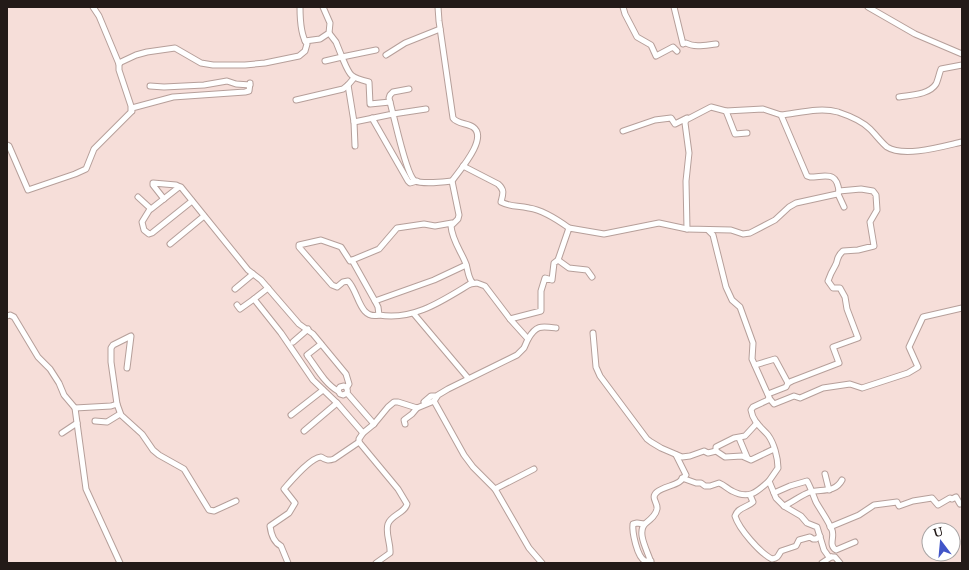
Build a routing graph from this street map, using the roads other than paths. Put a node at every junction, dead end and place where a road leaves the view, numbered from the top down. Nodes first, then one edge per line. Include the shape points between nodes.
1 (93, 7) edge
2 (300, 7) edge
3 (323, 7) edge
4 (438, 7) edge
5 (624, 7) edge
6 (674, 7) edge
7 (868, 7) edge
8 (440, 29) junction
9 (329, 33) junction
10 (305, 41) junction
11 (716, 44) dead end
12 (376, 50) dead end
13 (677, 51) dead end
14 (962, 54) edge
15 (386, 55) dead end
16 (342, 57) junction
17 (325, 61) dead end
18 (119, 64) junction
19 (962, 65) edge
20 (354, 78) junction
21 (348, 85) junction
22 (150, 86) dead end
23 (409, 89) dead end
24 (899, 96) dead end
25 (296, 100) dead end
26 (390, 102) junction
27 (426, 109) dead end
28 (132, 111) junction
29 (726, 111) junction
30 (393, 114) junction
31 (781, 114) junction
32 (690, 117) junction
33 (372, 118) junction
34 (354, 122) junction
35 (623, 131) dead end
36 (747, 133) dead end
37 (962, 142) edge
38 (7, 145) edge
39 (355, 146) dead end
40 (463, 166) junction
41 (417, 181) junction
42 (452, 181) junction
43 (180, 187) junction
44 (838, 192) junction
45 (138, 197) dead end
46 (164, 199) junction
47 (192, 201) junction
48 (844, 207) dead end
49 (150, 209) junction
50 (204, 216) junction
51 (452, 223) junction
52 (569, 228) junction
53 (688, 229) junction
54 (708, 230) junction
55 (170, 244) dead end
56 (352, 260) junction
57 (558, 260) junction
58 (466, 265) junction
59 (253, 274) junction
60 (592, 277) dead end
61 (470, 284) junction
62 (268, 288) junction
63 (235, 289) dead end
64 (254, 299) junction
65 (375, 301) junction
66 (237, 305) dead end
67 (962, 308) edge
68 (414, 314) junction
69 (379, 315) junction
70 (7, 316) edge
71 (510, 319) junction
72 (556, 328) dead end
73 (308, 329) junction
74 (593, 333) dead end
75 (528, 339) junction
76 (293, 342) dead end
77 (322, 344) junction
78 (755, 365) junction
79 (127, 368) dead end
80 (468, 378) junction
81 (788, 383) junction
82 (323, 390) junction
83 (347, 390) junction
84 (768, 396) junction
85 (435, 398) junction
86 (337, 403) junction
87 (117, 404) junction
88 (419, 407) junction
89 (75, 408) junction
90 (120, 414) junction
91 (291, 416) dead end
92 (95, 421) dead end
93 (77, 423) junction
94 (374, 424) junction
95 (404, 424) dead end
96 (757, 424) junction
97 (304, 431) dead end
98 (62, 433) dead end
99 (363, 433) junction
100 (739, 438) junction
101 (359, 442) junction
102 (774, 449) junction
103 (716, 451) junction
104 (676, 455) junction
105 (747, 457) junction
106 (534, 469) dead end
107 (825, 474) dead end
108 (682, 478) junction
109 (842, 480) dead end
110 (769, 481) junction
111 (495, 489) junction
112 (829, 490) junction
113 (812, 492) junction
114 (774, 493) junction
115 (750, 495) junction
116 (236, 502) dead end
117 (960, 504) dead end
118 (784, 506) junction
119 (644, 524) junction
120 (830, 527) junction
121 (820, 536) junction
122 (855, 542) dead end
123 (830, 557) junction
124 (651, 562) edge
125 (120, 563) edge
126 (288, 563) edge
127 (376, 563) edge
128 (542, 563) edge
129 (822, 563) edge
130 (840, 563) edge

1 - 18 street
2 - 10 street
3 - 9 street via 330,23
4 - 8 street
5 - 13 street via 637,37 651,45 656,56 673,47
6 - 11 street via 683,44
7 - 14 street via 914,34
8 - 15 street via 405,43
8 - 40 street via 453,118 473,127 477,133 477,141
9 - 10 street via 320,39
9 - 16 street
10 - 18 street via 306,50 301,55 265,62 237,65 207,64 196,61 175,48 150,51
12 - 16 street
16 - 17 street
16 - 20 street via 348,72
18 - 28 street
19 - 24 street via 940,69 936,83 931,89 918,94
20 - 21 street
20 - 26 street via 369,82 370,104
21 - 25 street via 340,90
21 - 34 street
22 - 28 street via 204,85 227,81 250,84 249,91 241,93 172,98 141,105 132,108
23 - 26 street via 392,93 389,97
26 - 30 street
27 - 30 street
28 - 38 street via 94,149 86,169 28,190
29 - 31 street via 763,109
29 - 32 street via 711,107
29 - 36 street via 735,134
30 - 33 street
30 - 41 street via 412,178
31 - 37 street via 838,112 862,122 886,145 896,150 930,149
31 - 44 street via 808,176 831,176 835,180
32 - 35 street via 675,124 671,118 655,120
32 - 53 street via 685,124 689,153 686,181
33 - 34 street
33 - 41 street via 408,181
34 - 39 street
40 - 42 street
40 - 52 street via 498,184 504,192 501,202 511,207 530,208 555,218
41 - 42 street
42 - 51 street via 460,215
43 - 46 street
43 - 46 street via 153,183
43 - 47 street
44 - 48 street
44 - 54 street via 796,203 777,219 746,234 731,230
44 - 81 street via 867,189 876,194 877,210 870,222 874,246 863,250 843,251 837,256 836,265 828,281 833,288 840,288 845,297 858,338 833,347 839,363
45 - 49 street
46 - 49 street
47 - 49 street via 149,234 144,230 142,222
47 - 50 street
50 - 55 street
50 - 59 street
51 - 56 street via 397,228 379,249
51 - 58 street via 452,235
52 - 53 street via 604,234 657,223
52 - 57 street
53 - 54 street
54 - 78 street via 713,235 728,291 732,300 740,306 744,317 753,343 752,358
56 - 65 street
56 - 69 street via 348,260 340,247 321,240 298,246 332,285 337,287 348,281 365,312 371,316
57 - 60 street via 569,268 587,270
57 - 71 street via 554,262 552,280 545,278 541,292 541,311
58 - 61 street via 472,282
58 - 65 street via 434,280
59 - 62 street
59 - 63 street
61 - 68 street
61 - 71 street via 485,286
62 - 64 street
62 - 73 street via 296,321
64 - 66 street via 240,309
64 - 82 street
65 - 69 street
67 - 84 street via 923,317 909,347 918,367 908,374 862,388 850,384 823,388 800,398 794,396 774,404
68 - 69 street
68 - 80 street
70 - 89 street via 10,314 14,317 38,357 53,372 64,395
71 - 75 street
72 - 75 street via 538,328
73 - 76 street
73 - 77 street
74 - 104 street via 596,367 603,379 647,439
75 - 80 street via 517,355
77 - 83 street via 346,374
77 - 83 street via 307,355 333,388 338,391 344,386
78 - 81 street via 775,359
78 - 84 street
79 - 87 street via 131,336 111,348
80 - 85 street
81 - 84 street via 786,387
82 - 86 street
82 - 91 street
83 - 94 street
84 - 96 street via 768,400 752,408 753,418
85 - 88 street
85 - 111 street via 467,459
86 - 97 street
86 - 99 street
87 - 89 street
87 - 90 street
88 - 94 street via 394,402
88 - 95 street
89 - 93 street
90 - 92 street via 107,422
90 - 116 street via 142,434 154,451 183,467 209,510 214,511
93 - 98 street
93 - 125 street via 86,489
94 - 99 street
96 - 100 street via 745,436
96 - 102 street via 768,436
99 - 101 street
100 - 103 street via 716,447
100 - 105 street
101 - 126 street via 334,458 327,460 321,457 309,463 284,489 295,503 289,513 270,526 271,534 281,546
101 - 127 street via 398,489 407,504 388,524 390,553
102 - 105 street via 754,460
102 - 110 street via 778,468
103 - 104 street via 708,454 704,451 685,457
103 - 105 street via 725,457
104 - 108 street via 686,475
106 - 111 street
107 - 112 street
108 - 115 street via 705,486 719,483 737,493
108 - 119 street via 655,494 656,514
109 - 112 street via 836,488
110 - 114 street
110 - 115 street
111 - 128 street via 529,548
112 - 113 street
113 - 114 street via 806,481
113 - 118 street
113 - 120 street
114 - 118 street
115 - 121 street via 751,504 738,510 736,520 752,542 772,559 779,556 781,551 797,545 799,540 810,537 816,539
117 - 120 street via 956,498 950,498 938,505 932,498 913,500 899,506 897,502 879,504
118 - 121 street via 815,526
119 - 124 street via 644,547
119 - 124 street via 634,523 634,534 637,550 642,558
120 - 122 street via 834,549
121 - 123 street via 824,550
123 - 129 street
123 - 130 street via 835,557

